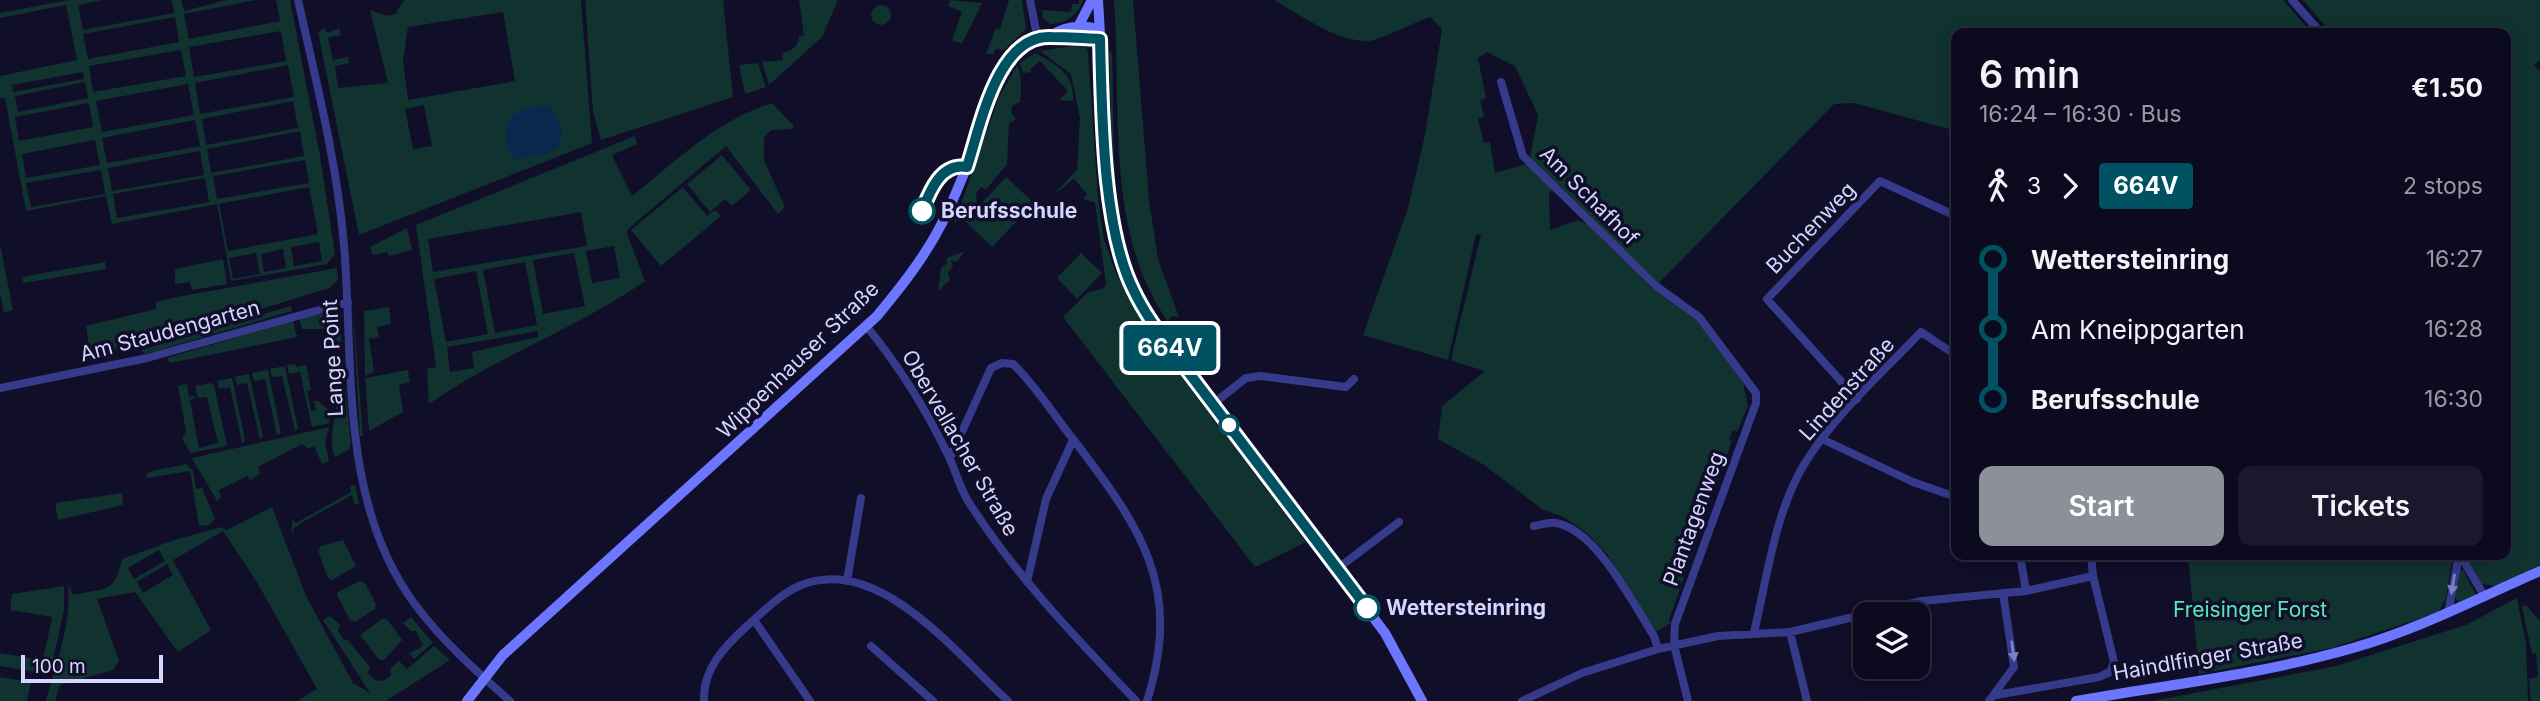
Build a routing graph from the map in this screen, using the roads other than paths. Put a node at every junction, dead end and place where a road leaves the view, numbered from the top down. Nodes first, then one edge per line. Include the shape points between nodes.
1 (298, 0) edge
2 (1030, 0) edge
3 (1092, 0) edge
4 (1098, 0) edge
5 (2292, 0) edge
6 (1079, 25) junction
7 (2317, 28) edge
8 (1099, 34) junction
9 (1050, 36) junction
10 (1038, 40) junction
11 (1501, 82) dead end
12 (1951, 214) edge
13 (1656, 286) joint
14 (348, 302) junction
15 (867, 327) junction
16 (1951, 352) edge
17 (1354, 379) dead end
18 (0, 388) edge
19 (1857, 398) junction
20 (1213, 404) junction
21 (1822, 439) junction
22 (1073, 440) junction
23 (950, 458) junction
24 (1951, 495) edge
25 (861, 498) dead end
26 (1399, 522) dead end
27 (1534, 526) dead end
28 (2021, 560) edge
29 (2091, 560) edge
30 (2459, 560) edge
31 (2463, 560) edge
32 (1337, 569) junction
33 (2540, 570) edge
34 (2093, 576) junction
35 (847, 581) junction
36 (1027, 582) junction
37 (2026, 591) junction
38 (2003, 593) junction
39 (2485, 597) junction
40 (2447, 614) junction
41 (754, 620) junction
42 (1754, 632) junction
43 (1790, 632) junction
44 (1674, 645) junction
45 (871, 646) dead end
46 (1658, 649) junction
47 (484, 678) junction
48 (1992, 698) edge
49 (1002, 699) edge
50 (467, 701) edge
51 (510, 701) edge
52 (704, 701) edge
53 (810, 701) edge
54 (933, 701) edge
55 (1136, 701) edge
56 (1147, 701) edge
57 (1422, 701) edge
58 (1522, 701) edge
59 (1688, 701) edge
60 (1807, 701) edge
61 (2076, 701) edge

1 - 14 street, Lange Point via 333,163
2 - 10 street
3 - 6 street
4 - 8 street
5 - 7 street
6 - 8 street
6 - 9 street
8 - 9 street, Wippenhauser Straße
8 - 20 street via 1110,204 1124,266 1150,320
9 - 10 street, Wippenhauser Straße
10 - 15 street, Wippenhauser Straße via 1021,47 1000,71 967,167 942,222 909,277
11 - 13 street, Am Schafhof via 1523,156
12 - 19 street, Buchenweg via 1880,181 1767,299
13 - 44 street, Plantagenweg via 1699,317 1758,398 1675,624
14 - 18 street, Am Staudengarten via 147,358
14 - 47 street, Lange Point via 356,449 375,528 413,603
15 - 23 street, Obervellacher Straße via 905,379
15 - 47 street, Wippenhauser Straße
16 - 19 street, Lindenstraße via 1921,332
17 - 20 street via 1346,387 1247,378
19 - 21 street, Lindenstraße
20 - 32 street
21 - 24 street
21 - 42 street, Lindenstraße via 1801,469 1783,513
22 - 23 street via 1023,373 1013,364 1002,363 991,368
22 - 36 street via 1046,499
22 - 56 street via 1129,516 1159,589 1161,641
23 - 36 street, Obervellacher Straße via 965,497
25 - 35 street
26 - 32 street
27 - 46 street via 1556,523 1602,556
28 - 37 street
29 - 34 street
30 -> 40 street
31 - 39 street
32 - 57 street via 1399,654
33 - 39 street, Haindlfinger Straße
34 - 37 street
34 - 48 street via 2114,662 2110,672
35 - 41 street via 799,586
35 - 49 street via 880,591 908,610
36 - 55 street, Obervellacher Straße
37 - 38 street
38 - 43 street via 1922,601
38 -> 48 street via 2015,658 2011,675
39 - 40 street, Haindlfinger Straße
40 - 61 street, Haindlfinger Straße via 2325,655
41 - 52 street via 713,663
41 - 53 street
42 - 43 street
42 - 44 street
43 - 60 street
44 - 46 street
44 - 59 street
45 - 54 street
46 - 58 street via 1582,673
47 - 50 street, Wippenhauser Straße
47 - 51 street, Lange Point

